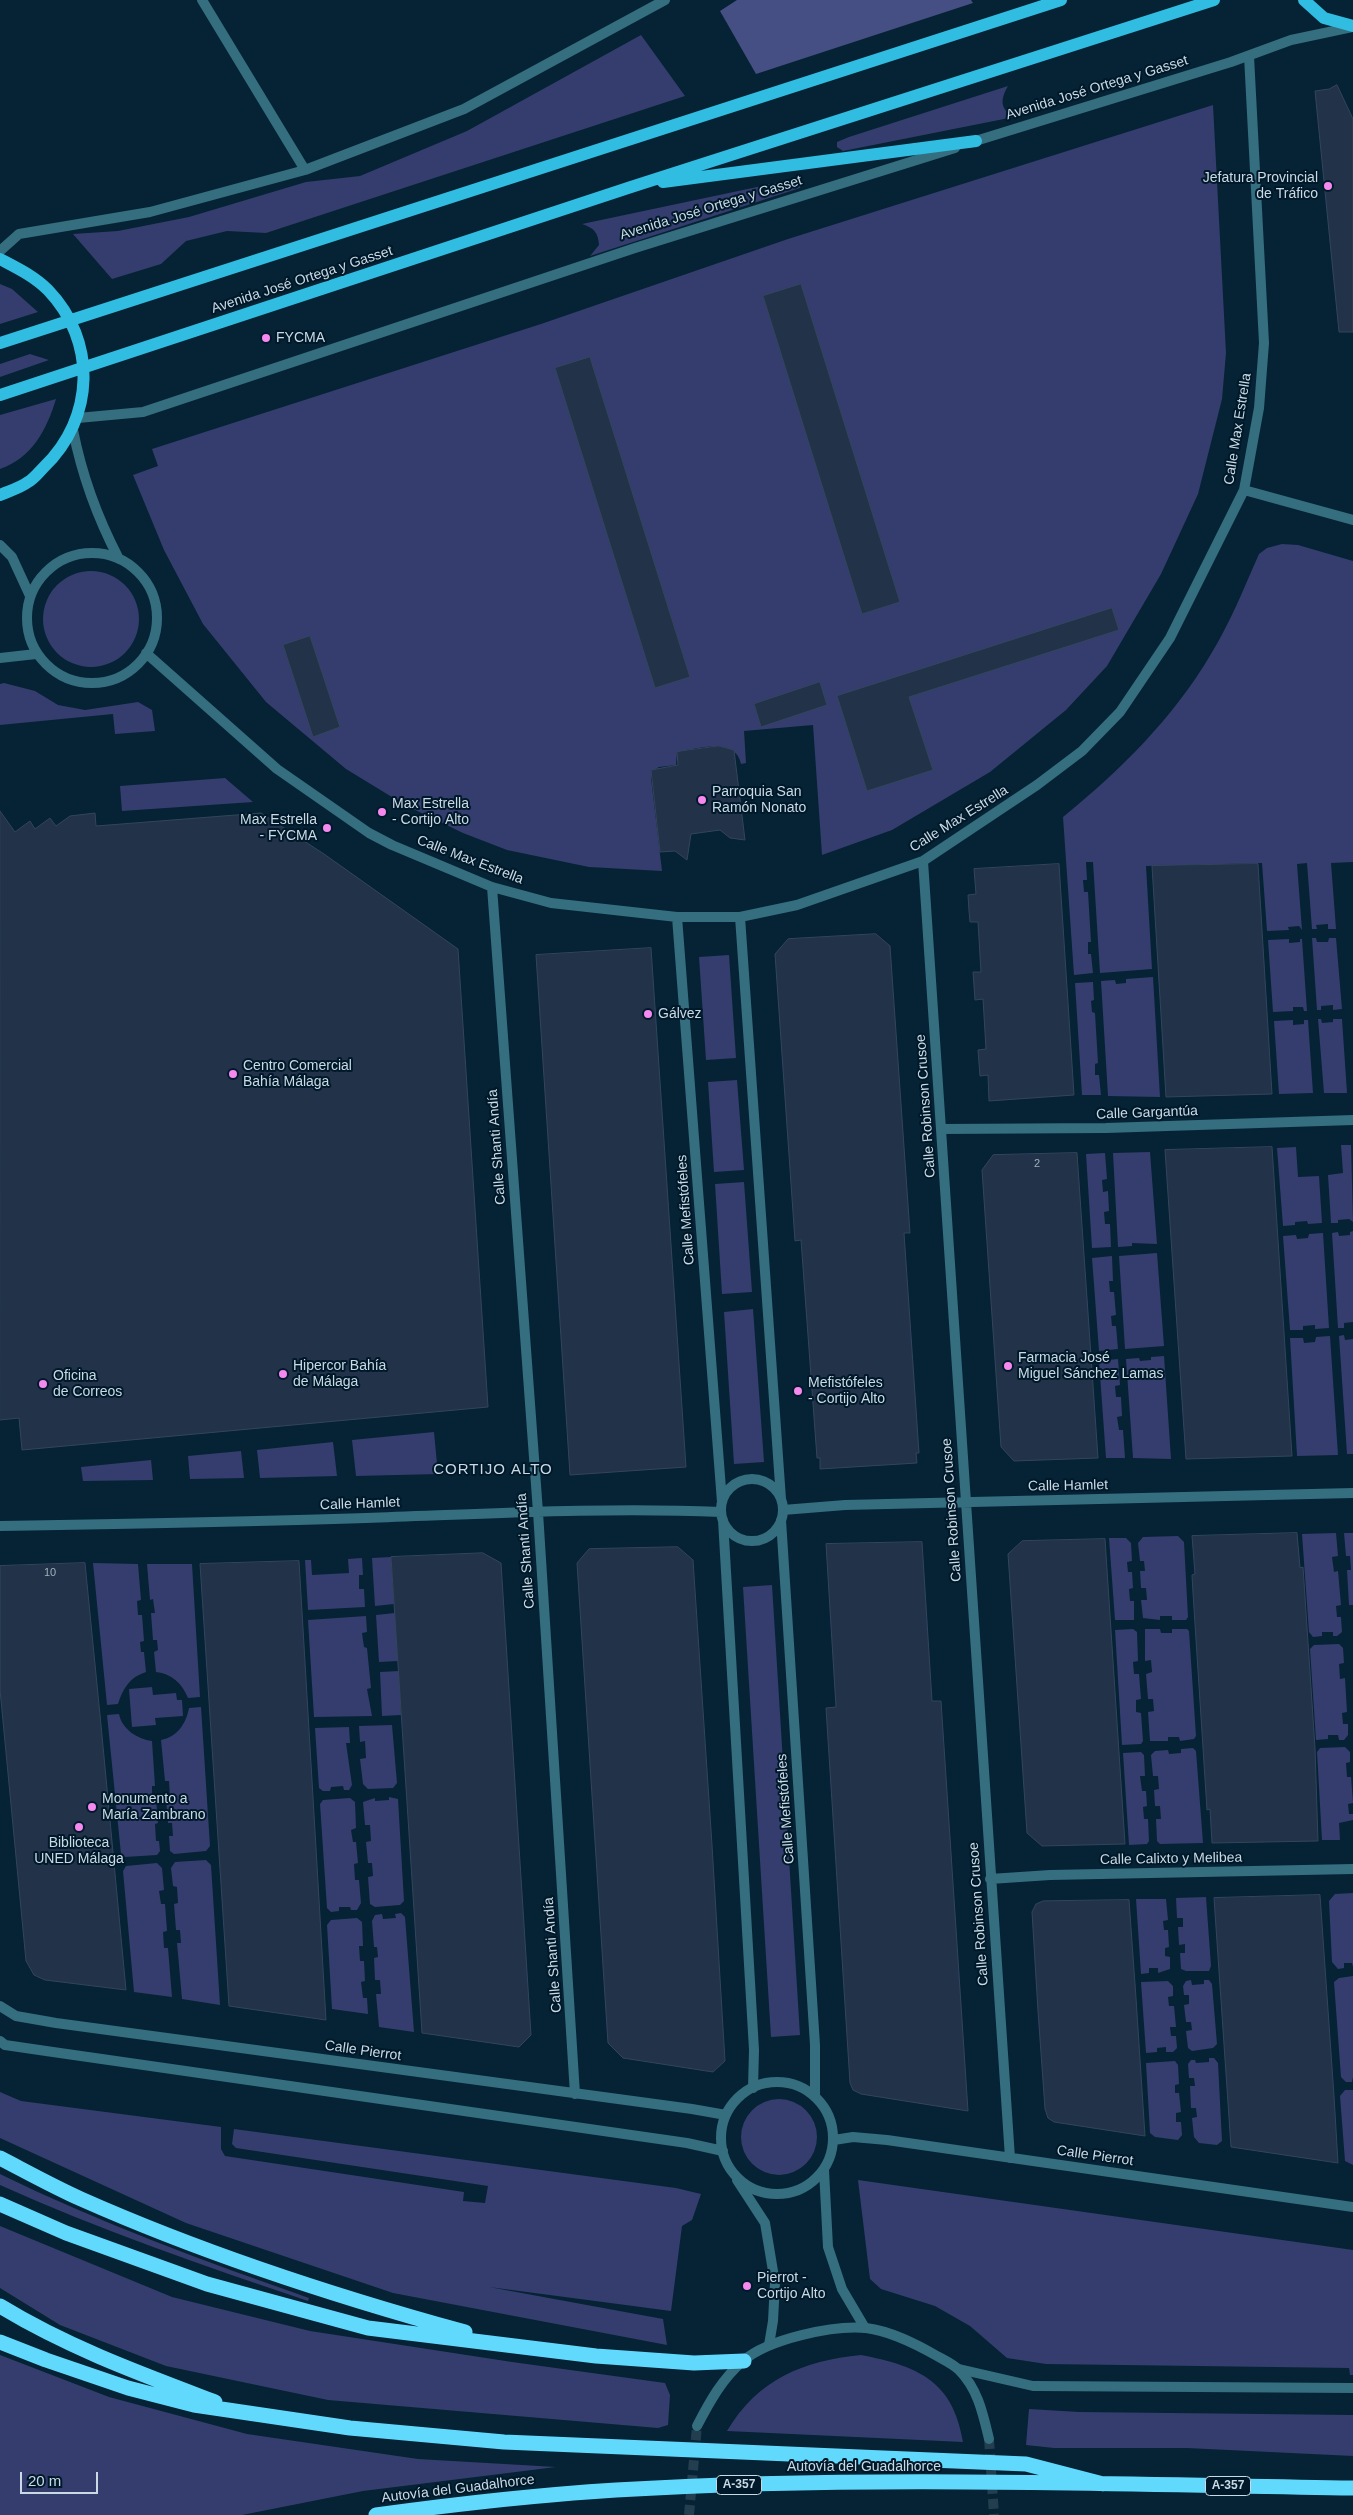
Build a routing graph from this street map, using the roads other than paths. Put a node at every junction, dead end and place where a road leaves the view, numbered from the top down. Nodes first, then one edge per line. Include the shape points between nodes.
1 (202, 0) edge
2 (665, 0) edge
3 (1061, 0) edge
4 (1214, 0) edge
5 (1304, 0) edge
6 (1353, 27) edge
7 (1249, 56) junction
8 (976, 141) junction
9 (305, 170) junction
10 (631, 186) junction
11 (0, 251) edge
12 (0, 260) edge
13 (70, 320) junction
14 (0, 343) edge
15 (83, 368) junction
16 (0, 395) edge
17 (76, 424) junction
18 (1244, 490) junction
19 (0, 495) edge
20 (1353, 520) edge
21 (0, 545) edge
22 (119, 559) junction
23 (30, 596) junction
24 (146, 653) junction
25 (36, 654) junction
26 (0, 658) edge
27 (923, 861) junction
28 (492, 887) junction
29 (677, 917) junction
30 (740, 917) junction
31 (1353, 1120) edge
32 (941, 1128) junction
33 (1353, 1494) edge
34 (965, 1502) junction
35 (782, 1510) junction
36 (722, 1511) junction
37 (538, 1512) junction
38 (0, 1526) edge
39 (1353, 1869) edge
40 (990, 1879) junction
41 (0, 2006) edge
42 (0, 2041) edge
43 (752, 2088) junction
44 (575, 2094) junction
45 (815, 2096) junction
46 (726, 2116) junction
47 (834, 2140) junction
48 (722, 2151) junction
49 (0, 2158) edge
50 (1010, 2158) junction
51 (732, 2170) junction
52 (824, 2170) junction
53 (0, 2204) edge
54 (1353, 2207) edge
55 (0, 2306) edge
56 (865, 2328) junction
57 (0, 2342) edge
58 (512, 2344) junction
59 (769, 2345) junction
60 (744, 2361) junction
61 (959, 2369) junction
62 (1353, 2388) edge
63 (238, 2410) junction
64 (697, 2426) tunnel mouth
65 (989, 2439) tunnel mouth
66 (1103, 2484) junction
67 (1353, 2488) edge
68 (376, 2515) edge

1 - 9 street
2 - 9 street via 464,109
3 - 13 main road
4 - 10 main road, Avenida José Ortega y Gasset
5 - 6 main road via 1324,18
6 - 7 street, Avenida José Ortega y Gasset via 1291,40
7 - 8 street, Avenida José Ortega y Gasset
7 - 18 street, Calle Max Estrella via 1264,343 1259,408
8 - 10 main road
8 - 17 street, Avenida José Ortega y Gasset via 634,248 143,412
9 - 11 street via 150,212 19,234
10 - 15 main road, Avenida José Ortega y Gasset
12 - 13 main road via 28,273 48,290
13 - 14 main road
13 - 15 main road
15 - 16 main road, Avenida José Ortega y Gasset
15 - 17 main road
17 - 19 main road via 59,453 28,482
17 - 22 street via 81,471 103,529
18 - 20 street
18 - 27 street, Calle Max Estrella via 1170,638 1120,712 1082,751
21 - 23 street via 12,557
22 - 23 street via 97,553 75,555 55,564 39,578
22 - 24 street via 134,568 153,595 157,611 156,628
23 - 25 street via 26,626
24 - 25 street via 128,673 109,681 88,684 68,679 50,669
24 - 28 street, Calle Max Estrella via 270,764 337,811 392,845
25 - 26 street
27 - 30 street, Calle Max Estrella via 797,905
27 - 32 street, Calle Robinson Crusoe
28 - 29 street, Calle Max Estrella via 551,903
28 - 37 street, Calle Shanti Andía
29 - 30 street, Calle Max Estrella
29 - 36 street, Calle Mefistófeles
30 - 35 street, Calle Mefistófeles
31 - 32 street, Calle Gargantúa via 1106,1128
32 - 34 street, Calle Robinson Crusoe
33 - 34 street, Calle Hamlet
34 - 35 street, Calle Hamlet
34 - 40 street, Calle Robinson Crusoe
35 - 36 street via 775,1530 765,1538 752,1541 730,1531
35 - 36 street via 776,1490 767,1482 756,1479 734,1484
35 - 45 street, Calle Mefistófeles via 815,2046
36 - 37 street, Calle Hamlet
36 - 43 street, Calle Mefistófeles via 754,2050
37 - 38 street, Calle Hamlet
37 - 44 street, Calle Shanti Andía
39 - 40 street, Calle Calixto y Melibea
40 - 50 street, Calle Robinson Crusoe
41 - 44 street, Calle Pierrot via 16,2016 56,2023
42 - 48 street via 5,2045 688,2143
43 - 45 street via 774,2082 796,2085
43 - 46 street via 736,2099
44 - 46 street, Calle Pierrot
45 - 47 street via 829,2116
46 - 48 street via 721,2133
47 - 50 street, Calle Pierrot via 853,2137 887,2140
47 - 52 street
48 - 51 street
49 - 58 highway via 81,2199 218,2254 362,2304
50 - 54 street, Calle Pierrot
51 - 52 street via 744,2183 760,2191 778,2194 796,2191
51 - 59 street via 765,2224 775,2282
52 - 56 street via 828,2247 842,2289
53 - 58 highway via 66,2233 226,2289 368,2328
55 - 63 highway via 36,2328 127,2369
56 - 59 street via 821,2331
56 - 61 street via 920,2346
57 - 63 highway via 128,2388 194,2406
58 - 60 highway via 606,2357 694,2363
59 - 60 street
60 - 64 street via 716,2390
61 - 62 street via 1033,2386
61 - 65 street via 978,2396
63 - 66 highway via 350,2428 504,2442 1026,2464
66 - 67 highway, Autovía del Guadalhorce / A-357
66 - 68 highway, Autovía del Guadalhorce / A-357 via 769,2483 578,2493

